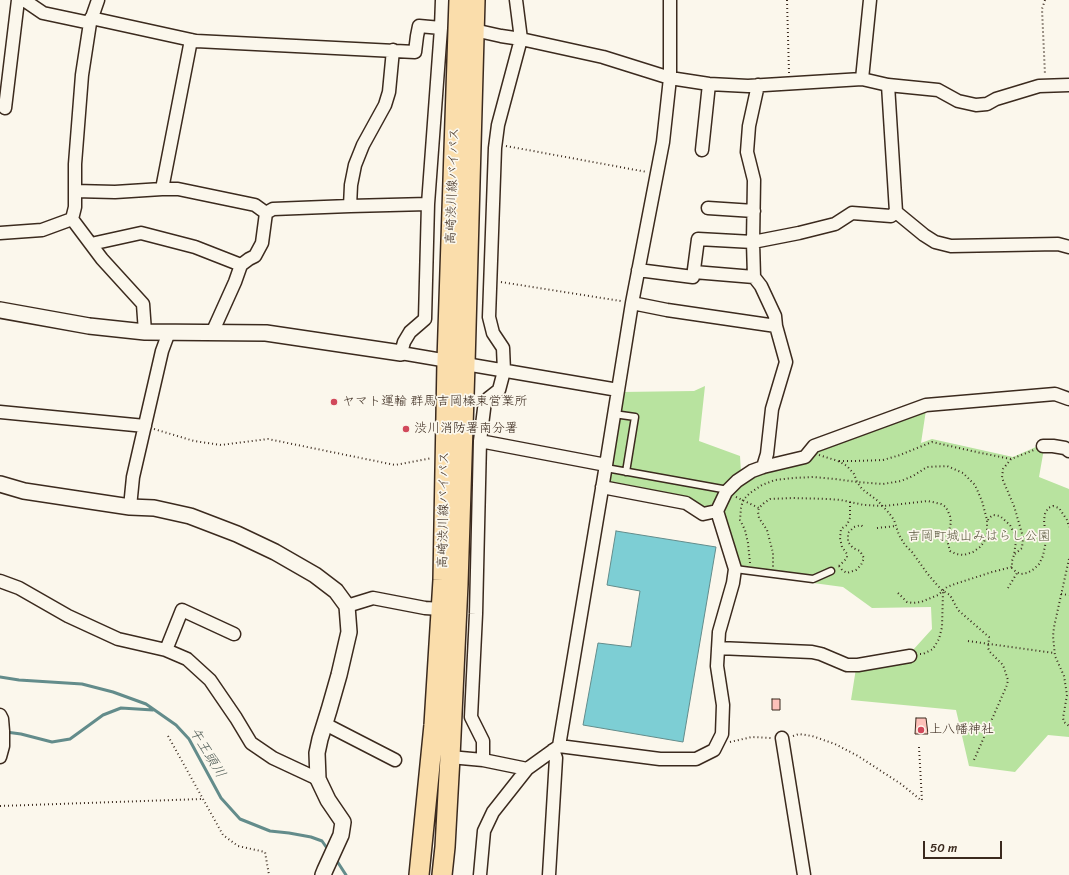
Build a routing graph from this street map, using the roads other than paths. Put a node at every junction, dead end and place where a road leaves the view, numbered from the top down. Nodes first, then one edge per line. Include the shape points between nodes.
1 (18, 0) edge
2 (24, 0) edge
3 (98, 0) edge
4 (442, 0) edge
5 (459, 0) edge
6 (475, 0) edge
7 (516, 0) edge
8 (670, 0) edge
9 (870, 0) edge
10 (90, 20) junction
11 (441, 28) junction
12 (474, 30) junction
13 (521, 38) junction
14 (191, 40) junction
15 (393, 50) junction
16 (670, 78) junction
17 (862, 79) junction
18 (709, 84) junction
19 (758, 85) junction
20 (888, 85) junction
21 (1069, 85) edge
22 (5, 108) dead end
23 (702, 150) dead end
24 (162, 189) junction
25 (75, 191) junction
26 (428, 204) junction
27 (350, 206) junction
28 (708, 208) dead end
29 (754, 210) junction
30 (896, 212) junction
31 (266, 213) junction
32 (72, 218) junction
33 (0, 233) edge
34 (753, 242) junction
35 (91, 244) junction
36 (1069, 247) edge
37 (241, 265) junction
38 (638, 270) junction
39 (694, 272) junction
40 (754, 277) junction
41 (632, 303) junction
42 (0, 310) edge
43 (776, 326) junction
44 (145, 332) junction
45 (169, 332) junction
46 (212, 333) junction
47 (401, 353) junction
48 (447, 361) junction
49 (465, 364) junction
50 (504, 371) junction
51 (618, 390) junction
52 (1069, 399) edge
53 (0, 412) edge
54 (614, 414) junction
55 (145, 426) junction
56 (480, 441) junction
57 (1043, 446) road end
58 (1069, 451) edge
59 (606, 466) junction
60 (763, 467) junction
61 (626, 472) junction
62 (0, 484) edge
63 (602, 487) junction
64 (727, 491) junction
65 (130, 507) junction
66 (717, 511) junction
67 (735, 569) junction
68 (831, 571) road end
69 (0, 581) edge
70 (347, 606) junction
71 (441, 609) junction
72 (234, 634) dead end
73 (718, 648) junction
74 (166, 650) junction
75 (910, 656) road end
76 (1, 718) edge
77 (325, 724) junction
78 (782, 738) road end
79 (556, 748) junction
80 (0, 757) edge
81 (450, 757) junction
82 (395, 760) dead end
83 (482, 760) junction
84 (527, 770) junction
85 (318, 779) junction
86 (323, 875) edge
87 (419, 875) edge
88 (442, 875) edge
89 (480, 875) edge
90 (549, 875) edge
91 (804, 875) edge

1 - 22 street
2 - 10 street via 43,13
3 - 10 street
4 - 11 street
5 - 48 main road, 高崎渋川線バイパス
6 - 12 main road, 高崎渋川線バイパス
7 - 13 street
8 - 16 street
9 - 17 street
10 - 14 street
10 - 25 street via 74,164
11 - 15 street via 419,26 416,52
11 - 26 street
12 - 13 street
12 - 49 main road, 高崎渋川線バイパス
13 - 16 street via 603,57
13 - 50 street via 495,144 489,318 493,333 503,348
14 - 15 street
14 - 24 street
15 - 27 street via 389,92 355,165
16 - 18 street
16 - 38 street via 663,142
17 - 19 street
17 - 20 street
18 - 19 street
18 - 23 street
19 - 29 street via 749,126 747,152 754,180
20 - 21 street via 938,90 958,101 976,105 987,104 1039,86
20 - 30 street
24 - 25 street
24 - 31 street via 178,189 255,205
25 - 32 street
26 - 27 street
26 - 47 street via 425,319 410,332
27 - 31 street via 273,210
28 - 29 street
29 - 34 street
30 - 34 street via 892,216 852,213 835,224
30 - 36 street via 935,242 951,246 1058,244
31 - 37 street via 262,243 255,256
32 - 33 street via 42,230
32 - 35 street
34 - 39 street via 698,239
34 - 40 street
35 - 37 street via 141,233 195,247
35 - 44 street via 143,304
37 - 46 street
38 - 39 street via 693,277
38 - 41 street
39 - 40 street
40 - 43 street via 775,316
41 - 43 street
41 - 51 street
42 - 44 street via 89,326
43 - 60 street via 786,362 772,409
44 - 45 street
45 - 46 street
45 - 55 street via 162,351
46 - 47 street via 266,333
47 - 48 street
48 - 49 street
48 - 71 main road, 高崎渋川線バイパス
49 - 50 street
49 - 81 main road, 高崎渋川線バイパス
50 - 51 street
50 - 56 street via 499,390 485,402
51 - 54 street
52 - 60 street via 1055,394 926,406 814,446 805,457
53 - 55 street
54 - 59 street
54 - 61 lane via 635,417
55 - 65 street via 133,477
56 - 59 street
56 - 83 street via 471,717 482,741
57 - 58 street via 1065,448
59 - 61 lane
59 - 63 street
60 - 64 street via 737,481
61 - 64 lane
62 - 65 street via 24,491
63 - 66 street via 686,502 702,514
63 - 79 street via 564,722
64 - 66 street
65 - 70 street via 154,508 190,516 237,534 315,575 336,591
66 - 67 street
67 - 68 lane via 814,578
67 - 73 street via 719,632
69 - 74 street via 19,588 68,616 118,639
70 - 71 street via 373,598
70 - 77 street via 349,632
71 - 87 main road, 高崎渋川線バイパス via 434,725
72 - 74 street via 182,610
73 - 75 street via 812,652 847,665
73 - 79 street via 717,666 723,705 722,734 714,750 696,759 660,759
74 - 85 street via 187,659 210,680 251,743 273,758
76 - 80 street via 3,746
77 - 82 street
77 - 85 street via 316,753
78 - 91 street
79 - 84 street
79 - 90 street
81 - 83 street
81 - 88 main road, 高崎渋川線バイパス
83 - 84 street
84 - 89 street via 493,812 484,832
85 - 86 street via 343,822 341,835

